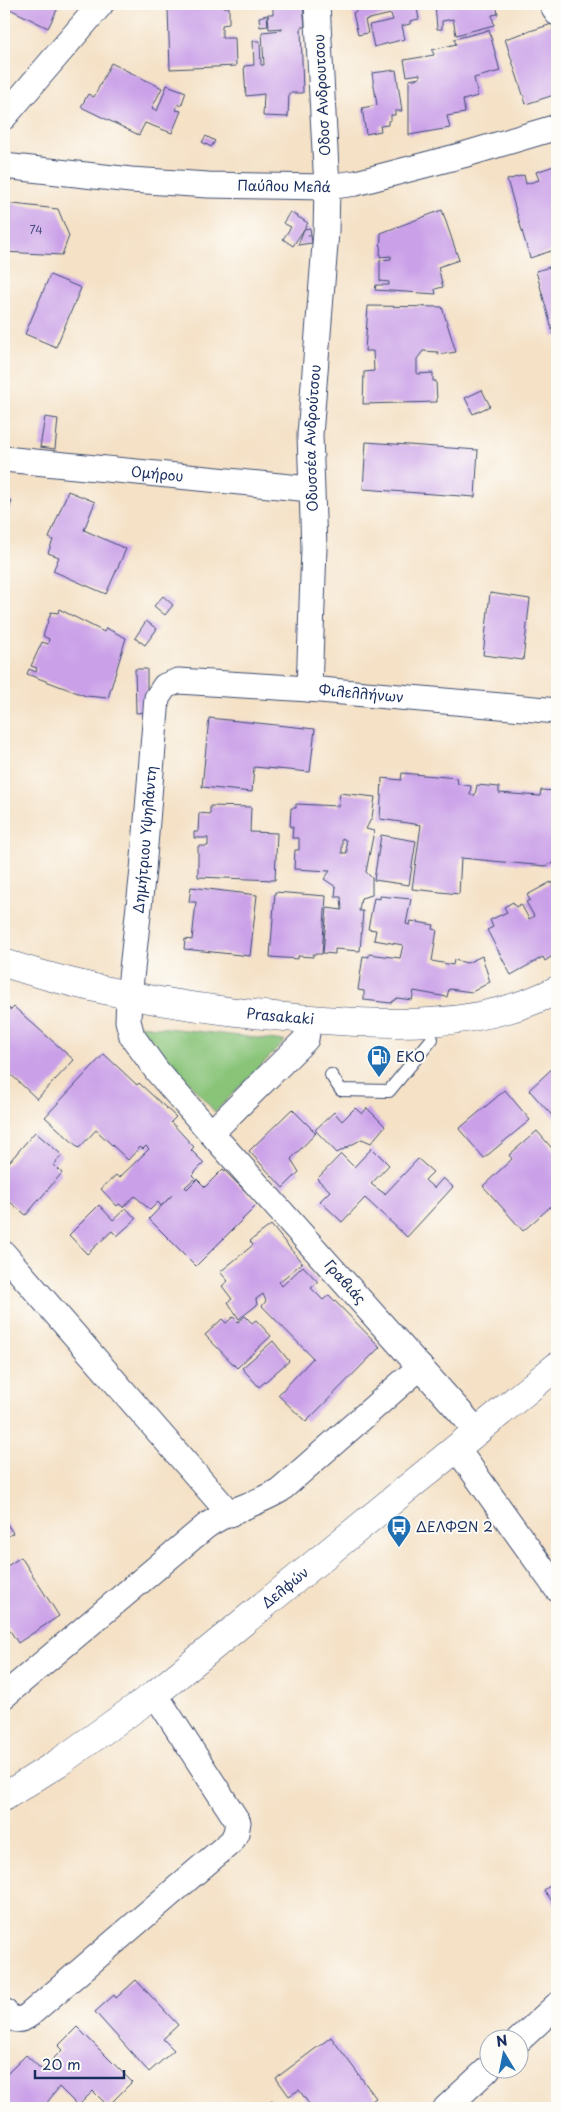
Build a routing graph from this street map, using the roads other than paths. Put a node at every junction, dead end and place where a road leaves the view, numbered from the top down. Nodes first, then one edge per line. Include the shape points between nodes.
1 (102, 4) edge
2 (317, 4) edge
3 (552, 4) edge
4 (557, 13) edge
5 (4, 117) edge
6 (557, 127) edge
7 (4, 166) edge
8 (327, 187) junction
9 (4, 460) edge
10 (310, 489) junction
11 (165, 686) joint
12 (309, 689) junction
13 (557, 711) edge
14 (4, 963) edge
15 (557, 990) edge
16 (129, 996) junction
17 (309, 1019) junction
18 (432, 1039) dead end
19 (331, 1075) dead end
20 (211, 1134) junction
21 (4, 1254) edge
22 (557, 1366) edge
23 (420, 1367) junction
24 (478, 1432) junction
25 (457, 1449) junction
26 (230, 1514) junction
27 (557, 1589) edge
28 (155, 1694) junction
29 (4, 1696) edge
30 (4, 1797) edge
31 (557, 2005) edge
32 (4, 2011) edge
33 (528, 2032) edge
34 (478, 2078) edge
35 (446, 2108) edge

1 - 5 street
2 - 8 street, Οδοσ Ανδρουτσου
3 - 4 street
6 - 8 street, Παύλου Μελά via 356,183
7 - 8 street, Παύλου Μελά via 189,183
8 - 10 street, Οδυσσέα Ανδρούτσου via 310,435
9 - 10 street, Ομήρου
10 - 12 street, Οδυσσέα Ανδρούτσου via 314,567
11 - 12 street, Φιλελλήνων via 178,681
11 - 16 street, Δημήτριου Υψηλάντη via 157,698 144,870
12 - 13 street, Φιλελλήνων
14 - 16 street, Prasakaki
15 - 17 street, Prasakaki via 505,1011 445,1022 382,1024
16 - 17 street, Prasakaki via 215,1010
16 - 20 street, Γραβιάς via 128,1022 132,1036 156,1071
17 - 20 street via 306,1039
18 - 19 lane via 389,1091 340,1090
20 - 23 street, Γραβιάς
21 - 26 street
22 - 24 street, Δελφών
23 - 24 street, Γραβιάς
23 - 26 street via 280,1490
24 - 25 street, Δελφών
25 - 27 street
25 - 28 street, Δελφών
26 - 29 street via 205,1527
28 - 30 street, Δελφών
28 - 32 street via 238,1822 236,1833 232,1841 29,2016 14,2020
31 - 33 street
34 - 35 street

